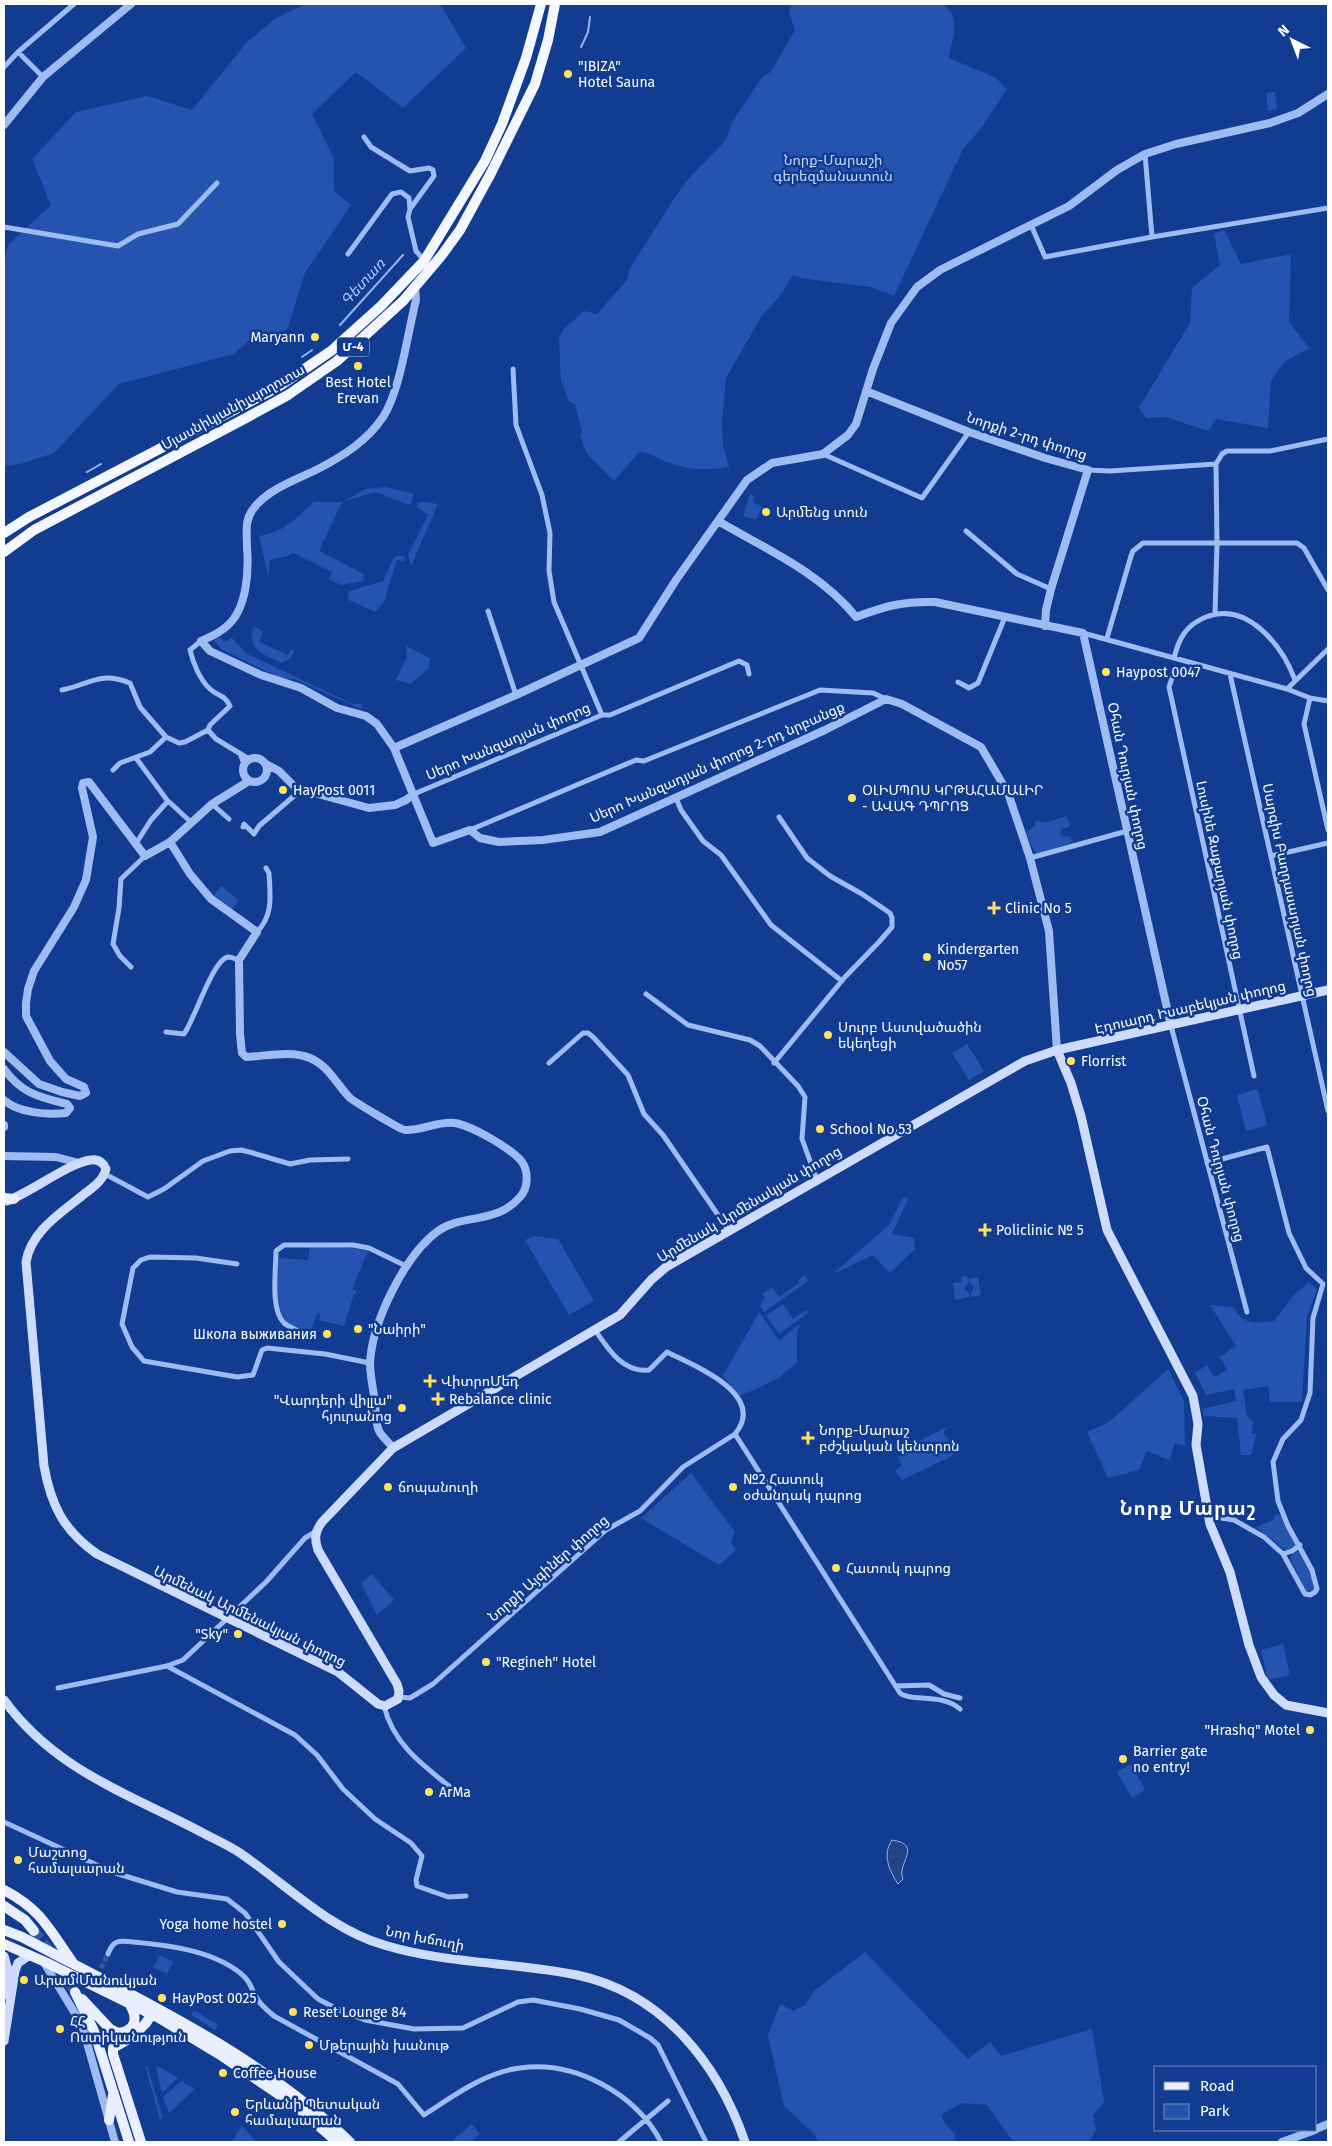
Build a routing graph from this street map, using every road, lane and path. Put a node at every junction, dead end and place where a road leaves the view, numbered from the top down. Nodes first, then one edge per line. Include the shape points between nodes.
1 (74, 4) edge
2 (131, 4) edge
3 (541, 4) edge
4 (555, 4) edge
5 (18, 52) junction
6 (4, 67) edge
7 (42, 76) junction
8 (1328, 94) edge
9 (4, 125) edge
10 (364, 137) dead end
11 (1145, 154) junction
12 (217, 183) dead end
13 (1328, 208) edge
14 (410, 209) junction
15 (1032, 225) junction
16 (4, 227) edge
17 (1152, 237) junction
18 (348, 254) dead end
19 (424, 261) junction
20 (415, 288) junction
21 (513, 369) dead end
22 (866, 391) junction
23 (969, 432) junction
24 (1328, 439) edge
25 (822, 454) junction
26 (1216, 464) junction
27 (1088, 470) junction
28 (718, 522) junction
29 (966, 531) dead end
30 (4, 533) edge
31 (1217, 544) junction
32 (4, 552) edge
33 (1051, 590) junction
34 (1328, 590) edge
35 (488, 611) dead end
36 (1215, 614) junction
37 (1005, 617) junction
38 (1045, 626) junction
39 (1083, 633) junction
40 (1107, 638) junction
41 (201, 641) junction
42 (1328, 649) edge
43 (1174, 658) junction
44 (581, 665) junction
45 (1175, 669) dead end
46 (749, 674) dead end
47 (1230, 674) junction
48 (1295, 680) junction
49 (958, 682) dead end
50 (1287, 689) junction
51 (62, 690) dead end
52 (516, 695) junction
53 (1310, 698) junction
54 (886, 699) junction
55 (1328, 701) edge
56 (602, 715) junction
57 (208, 730) junction
58 (166, 737) junction
59 (394, 748) junction
60 (136, 758) junction
61 (244, 759) junction
62 (269, 768) junction
63 (113, 770) dead end
64 (249, 781) junction
65 (301, 790) junction
66 (414, 794) junction
67 (676, 798) junction
68 (168, 801) junction
69 (212, 804) junction
70 (779, 817) dead end
71 (229, 819) dead end
72 (192, 823) junction
73 (243, 827) dead end
74 (470, 830) junction
75 (1328, 830) edge
76 (1127, 831) junction
77 (170, 842) junction
78 (1328, 843) edge
79 (135, 846) junction
80 (145, 856) junction
81 (1271, 856) junction
82 (1030, 858) junction
83 (266, 868) dead end
84 (257, 932) junction
85 (239, 960) junction
86 (131, 967) dead end
87 (842, 980) junction
88 (1328, 990) edge
89 (646, 994) dead end
90 (1302, 996) junction
91 (1239, 1010) junction
92 (1171, 1026) junction
93 (166, 1032) dead end
94 (1057, 1050) junction
95 (4, 1052) edge
96 (549, 1063) dead end
97 (774, 1063) junction
98 (4, 1069) edge
99 (1254, 1076) dead end
100 (4, 1100) edge
101 (1328, 1111) edge
102 (4, 1156) edge
103 (348, 1159) dead end
104 (79, 1163) junction
105 (1207, 1163) junction
106 (104, 1174) junction
107 (816, 1180) junction
108 (7, 1200) edge
109 (728, 1231) junction
110 (237, 1264) dead end
111 (406, 1266) junction
112 (1325, 1284) edge
113 (1247, 1312) dead end
114 (595, 1330) junction
115 (312, 1337) dead end
116 (370, 1363) junction
117 (735, 1434) junction
118 (393, 1448) junction
119 (1208, 1516) junction
120 (315, 1532) junction
121 (1300, 1545) junction
122 (1283, 1554) junction
123 (227, 1617) junction
124 (167, 1666) junction
125 (896, 1686) junction
126 (58, 1688) dead end
127 (399, 1697) junction
128 (960, 1698) dead end
129 (4, 1700) edge
130 (384, 1706) junction
131 (960, 1709) dead end
132 (1328, 1713) edge
133 (449, 1786) dead end
134 (4, 1822) edge
135 (4, 1890) edge
136 (466, 1896) dead end
137 (4, 1898) edge
138 (4, 1906) edge
139 (4, 1913) edge
140 (4, 1930) edge
141 (59, 1942) junction
142 (4, 1944) edge
143 (108, 1954) tunnel mouth
144 (30, 1955) junction
145 (4, 1956) edge
146 (43, 1961) junction
147 (75, 1966) junction
148 (4, 1995) edge
149 (130, 2005) junction
150 (151, 2015) junction
151 (4, 2042) edge
152 (113, 2091) junction
153 (668, 2101) dead end
154 (132, 2117) junction
155 (646, 2119) junction
156 (109, 2120) junction
157 (1312, 2131) edge
158 (336, 2137) edge
159 (115, 2142) edge
160 (130, 2142) edge
161 (141, 2142) edge
162 (350, 2142) edge
163 (619, 2142) edge
164 (661, 2142) edge
165 (706, 2142) edge
166 (745, 2142) edge
167 (1282, 2142) edge

1 - 5 street
2 - 7 street
3 - 19 highway, Մյասնիկյանի պողոտա / Մ-4 via 502,124 484,161
4 - 20 highway, Մյասնիկյանի պողոտա / Մ-4 via 535,84 511,133 460,230
5 - 6 street
5 - 7 street
7 - 9 street
8 - 11 street via 1298,114
10 - 14 street via 371,147 410,172 433,170 434,176
11 - 15 street via 1117,170 1069,206
11 - 17 street
12 - 16 street via 178,224 138,234 118,246
13 - 17 street
14 - 18 street via 409,198 402,192 392,194
14 - 19 street via 408,217 416,251
15 - 17 street via 1044,257
15 - 22 street via 940,270 917,287 891,323
19 - 30 highway, Մյասնիկյանի պողոտա / Մ-4 via 374,312 308,368
20 - 32 highway, Մյասնիկյանի պողոտա / Մ-4 via 338,361 288,395 34,530
20 - 41 street via 416,300 398,378 383,416 358,445 343,456 267,495 254,507 246,522 247,584 241,602 227,627
21 - 44 street via 516,426 542,495 550,533 549,571 554,602
22 - 23 street, Նորքի 2-րդ փողոց
22 - 25 street via 856,424 848,435
23 - 25 street via 922,498
23 - 27 street, Նորքի 2-րդ փողոց
24 - 26 street via 1270,451 1227,451
25 - 28 street via 772,463 747,480
26 - 27 street, Նորքի 2-րդ փողոց
26 - 31 street
27 - 33 street
28 - 37 street via 826,586 856,616 889,604 912,601 935,602
28 - 44 street via 638,638
29 - 33 street via 1017,574
31 - 34 street via 1301,545
31 - 36 street
31 - 40 street via 1148,542 1138,546 1131,556
33 - 38 street
35 - 52 street
36 - 43 street via 1186,629
36 - 48 street via 1237,615 1250,622 1282,652
37 - 38 street
37 - 49 street via 978,683 969,688
38 - 39 street
39 - 40 street
39 - 76 street, Օհան Դուրյան փողոց
40 - 43 street
41 - 57 street via 190,650 192,658 204,682 211,690 224,696 230,706
41 - 59 street via 210,651 272,680 301,688 337,708 366,716 377,724
42 - 48 street
43 - 47 street
44 - 52 street
44 - 56 street
45 - 91 street, Լուսինե Զաքարյան փողոց via 1169,687
46 - 56 street, Սերո Խանզադյան փողոց via 747,666 739,661 610,715
47 - 50 street
47 - 81 street, Սարգիս Բաղդասարյան փողոց
48 - 50 street
50 - 53 street
51 - 58 street via 104,677 130,682 140,707
52 - 59 street
53 - 55 street
53 - 75 street via 1304,724
54 - 67 street, Սերո Խանզադյան փողոց 2-րդ նրբանցք
54 - 74 street, Սերո Խանզադյան փողոց 2-րդ նրբանցք via 873,693 820,690 644,761 636,760
54 - 82 street, Սերո Խանզադյան փողոց 2-րդ նրբանցք via 902,704 981,747 1008,793
56 - 66 street, Սերո Խանզադյան փողոց
57 - 58 street via 179,743
57 - 61 street
58 - 60 street via 150,752
59 - 66 street
60 - 63 street via 120,763
60 - 68 street
61 - 62 street via 257,757
61 - 64 street via 243,774
62 - 64 street via 259,782
62 - 65 street, Սերո Խանզադյան փողոց via 279,771
64 - 69 street
65 - 66 street, Սերո Խանզադյան փողոց via 368,808 395,805
65 - 73 street via 254,834 244,824
66 - 74 street, Սերո Խանզադյան փողոց 2-րդ նրբանցք via 433,843
67 - 74 street, Սերո Խանզադյան փողոց 2-րդ նրբանցք via 600,832 499,842 480,838
67 - 87 street via 703,841 721,855 771,925
68 - 72 street
68 - 79 street
69 - 71 street
69 - 72 street
70 - 87 street via 813,864 890,913 892,918 892,927
72 - 77 street
76 - 82 street
76 - 92 street, Օհան Դուրյան փողոց
77 - 80 street
77 - 84 street via 211,899
78 - 81 street
79 - 80 street
79 - 95 street via 89,782 83,783 93,837 86,880 74,907 34,971 28,989 26,1016 50,1061 66,1078 84,1087 86,1093 80,1096 39,1084
80 - 86 street via 121,879 113,944
81 - 90 street, Սարգիս Բաղդասարյան փողոց
82 - 94 street via 1050,931
83 - 84 street via 271,904 264,924
84 - 85 street
85 - 93 street via 225,958 213,972 184,1034
85 - 111 street via 240,1034 242,1053 246,1057 297,1055 311,1058 331,1073 351,1099 404,1130 454,1123 506,1147 522,1161 527,1171 526,1182 522,1196 509,1208 493,1216 439,1230
87 - 97 street
88 - 90 main road, Էդուարդ Իսաբեկյան փողոց
89 - 97 street via 688,1025 750,1040 760,1046
90 - 91 main road, Էդուարդ Իսաբեկյան փողոց
90 - 101 street, Սարգիս Բաղդասարյան փողոց
91 - 92 main road, Էդուարդ Իսաբեկյան փողոց
91 - 99 street, Լուսինե Զաքարյան փողոց
92 - 94 main road, Էդուարդ Իսաբեկյան փողոց
92 - 105 street, Օհան Դուրյան փողոց
94 - 107 main road, Արմենակ Արմենակյան փողոց via 1025,1061
94 - 119 main road via 1081,1116 1107,1230 1193,1396 1198,1424 1196,1445
96 - 109 street via 584,1033 593,1037 628,1075 644,1114 663,1135
97 - 107 street via 805,1097 802,1139
98 - 100 street via 15,1082 40,1098 68,1104 70,1108 66,1113 44,1113 15,1107
102 - 104 street via 56,1158
103 - 106 street via 290,1164 253,1153 230,1151 203,1161 148,1197
104 - 106 main road via 89,1160 101,1162 106,1169
104 - 108 main road
105 - 112 street via 1267,1147 1290,1233 1306,1268
105 - 113 street, Օհան Դուրյան փողոց
106 - 123 main road, Արմենակ Արմենակյան փողոց via 94,1187 44,1227 28,1252 26,1262 48,1491 60,1516 80,1542 125,1569
107 - 109 main road, Արմենակ Արմենակյան փողոց
109 - 114 main road, Արմենակ Արմենակյան փողոց via 666,1268 620,1315
110 - 116 street via 196,1258 150,1257 132,1268 122,1324 132,1347 144,1361 236,1377 253,1375 262,1350 267,1348 326,1354
111 - 115 street via 369,1248 353,1245 284,1244 278,1248 277,1314 284,1324
111 - 116 street via 378,1328
112 - 121 street via 1313,1318 1310,1393 1301,1420 1283,1439 1273,1462 1278,1501
114 - 117 street via 607,1348 633,1369 649,1370 667,1352 722,1380 742,1403 743,1421
114 - 118 main road, Արմենակ Արմենակյան փողոց
116 - 118 street via 378,1430
117 - 125 street
117 - 127 street, Նորքի Այգիներ փողոց via 683,1468 640,1511 606,1530 433,1684 410,1698
118 - 120 main road, Արմենակ Արմենակյան փողոց
119 - 122 street via 1234,1520 1264,1537
119 - 132 main road via 1230,1572 1249,1645 1264,1683 1286,1704
120 - 123 street via 305,1538 266,1582
120 - 127 main road via 318,1550 395,1679
121 - 122 street
121 - 122 street via 1312,1570 1316,1588 1312,1594 1303,1592
123 - 124 street via 183,1660
123 - 130 main road, Արմենակ Արմենակյան փողոց via 338,1672
124 - 126 street
124 - 136 street via 295,1735 317,1755 343,1789 375,1818 411,1843 422,1856 417,1886 448,1897
125 - 128 street via 929,1685
125 - 131 street via 904,1696 930,1697 955,1704
127 - 130 main road via 394,1703
129 - 166 main road, Նոր խճուղի via 40,1742 62,1758 93,1778 239,1852 320,1913 360,1936 384,1946 433,1955 578,1975 611,1986 643,2003 666,2019 712,2070 732,2106
130 - 133 street via 389,1724 418,1761
134 - 165 street via 112,1872 177,1892 227,1899 245,1913 279,1962 318,1999 365,2020 414,2028 463,2028 518,2002 533,2000 619,2020 658,2045
135 - 141 main road via 38,1913
137 - 141 main road via 29,1914
138 - 139 main road via 25,1920 34,1931
140 - 147 main road
141 - 147 main road
142 - 144 main road
143 - 155 street via 114,1944 124,1942 159,1944 214,1958 247,1979 257,1999 274,2016 398,2084 424,2115 462,2091 499,2074 537,2067 572,2072 590,2079 622,2096
144 - 146 main road
144 - 151 main road via 18,1963 15,1971
145 - 148 main road via 8,1970
146 - 149 main road
146 - 156 street via 82,2025
147 - 158 main road via 98,1973 270,2076 302,2100
149 - 150 main road
149 - 152 main road via 134,2023 129,2030 118,2033 110,2029 76,1994 94,2031
150 - 154 main road via 131,2038 113,2048
150 - 158 main road via 257,2078
152 - 154 main road
152 - 156 main road
152 - 160 main road
153 - 155 street
154 - 161 main road
155 - 163 street
155 - 164 street
156 - 159 street
157 - 167 street
158 - 162 main road

